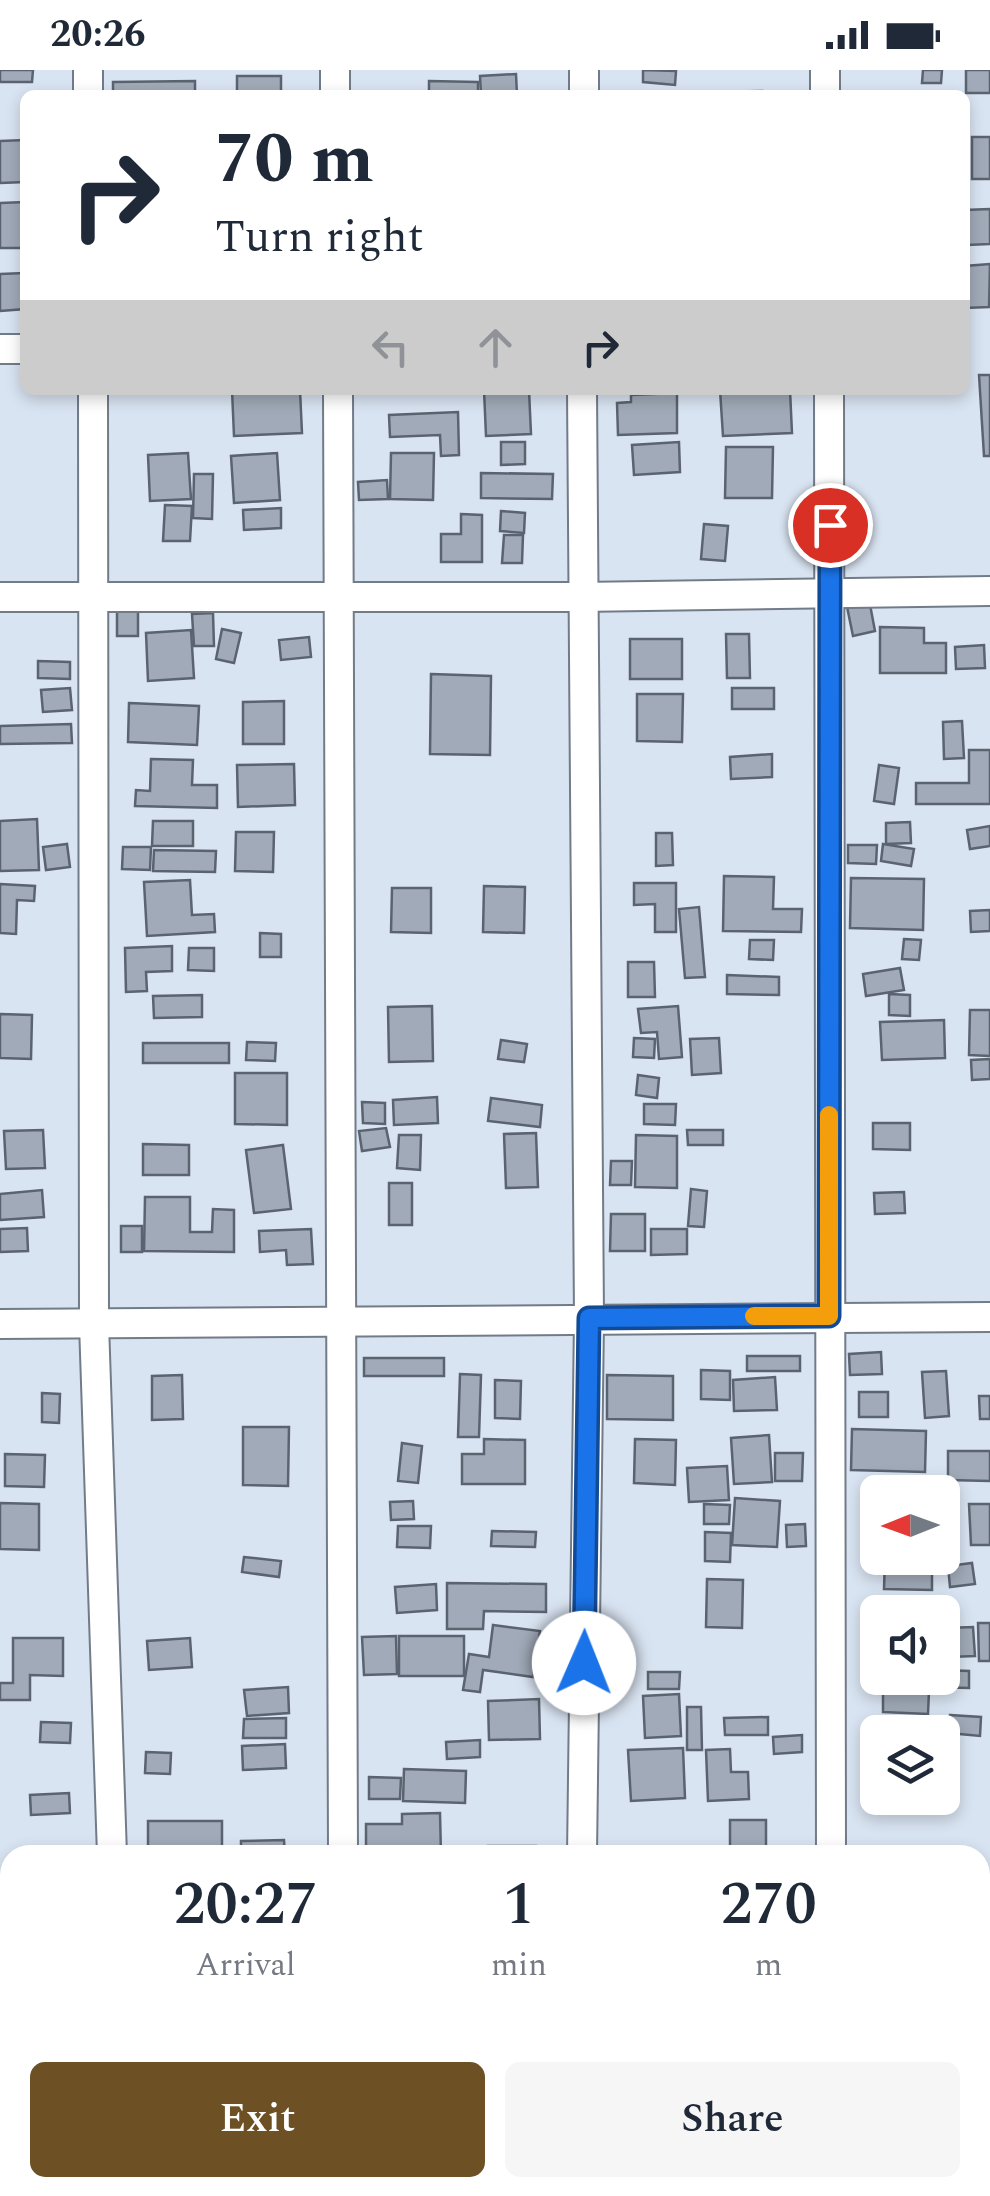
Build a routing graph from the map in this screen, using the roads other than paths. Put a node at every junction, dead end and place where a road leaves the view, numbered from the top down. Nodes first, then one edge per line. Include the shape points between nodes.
1 (93, 395) edge
2 (338, 395) edge
3 (582, 395) edge
4 (828, 395) edge
5 (990, 591) edge
6 (831, 592) junction
7 (96, 595) junction
8 (0, 597) edge
9 (340, 598) junction
10 (580, 598) junction
11 (829, 1316) junction
12 (990, 1316) edge
13 (589, 1318) junction
14 (343, 1320) junction
15 (0, 1324) edge
16 (94, 1324) junction
17 (112, 1845) edge
18 (342, 1845) edge
19 (582, 1845) edge
20 (831, 1845) edge

1 - 7 street
2 - 9 street
3 - 10 street
4 - 6 street
5 - 6 street
6 - 10 street
6 - 11 street
7 - 8 street
7 - 9 street
7 - 16 street
9 - 10 street
9 - 14 street
10 - 13 street
11 - 12 street
11 - 13 street
11 - 20 street
13 - 14 street
13 - 19 street
14 - 16 street
14 - 18 street
15 - 16 street
16 - 17 street

